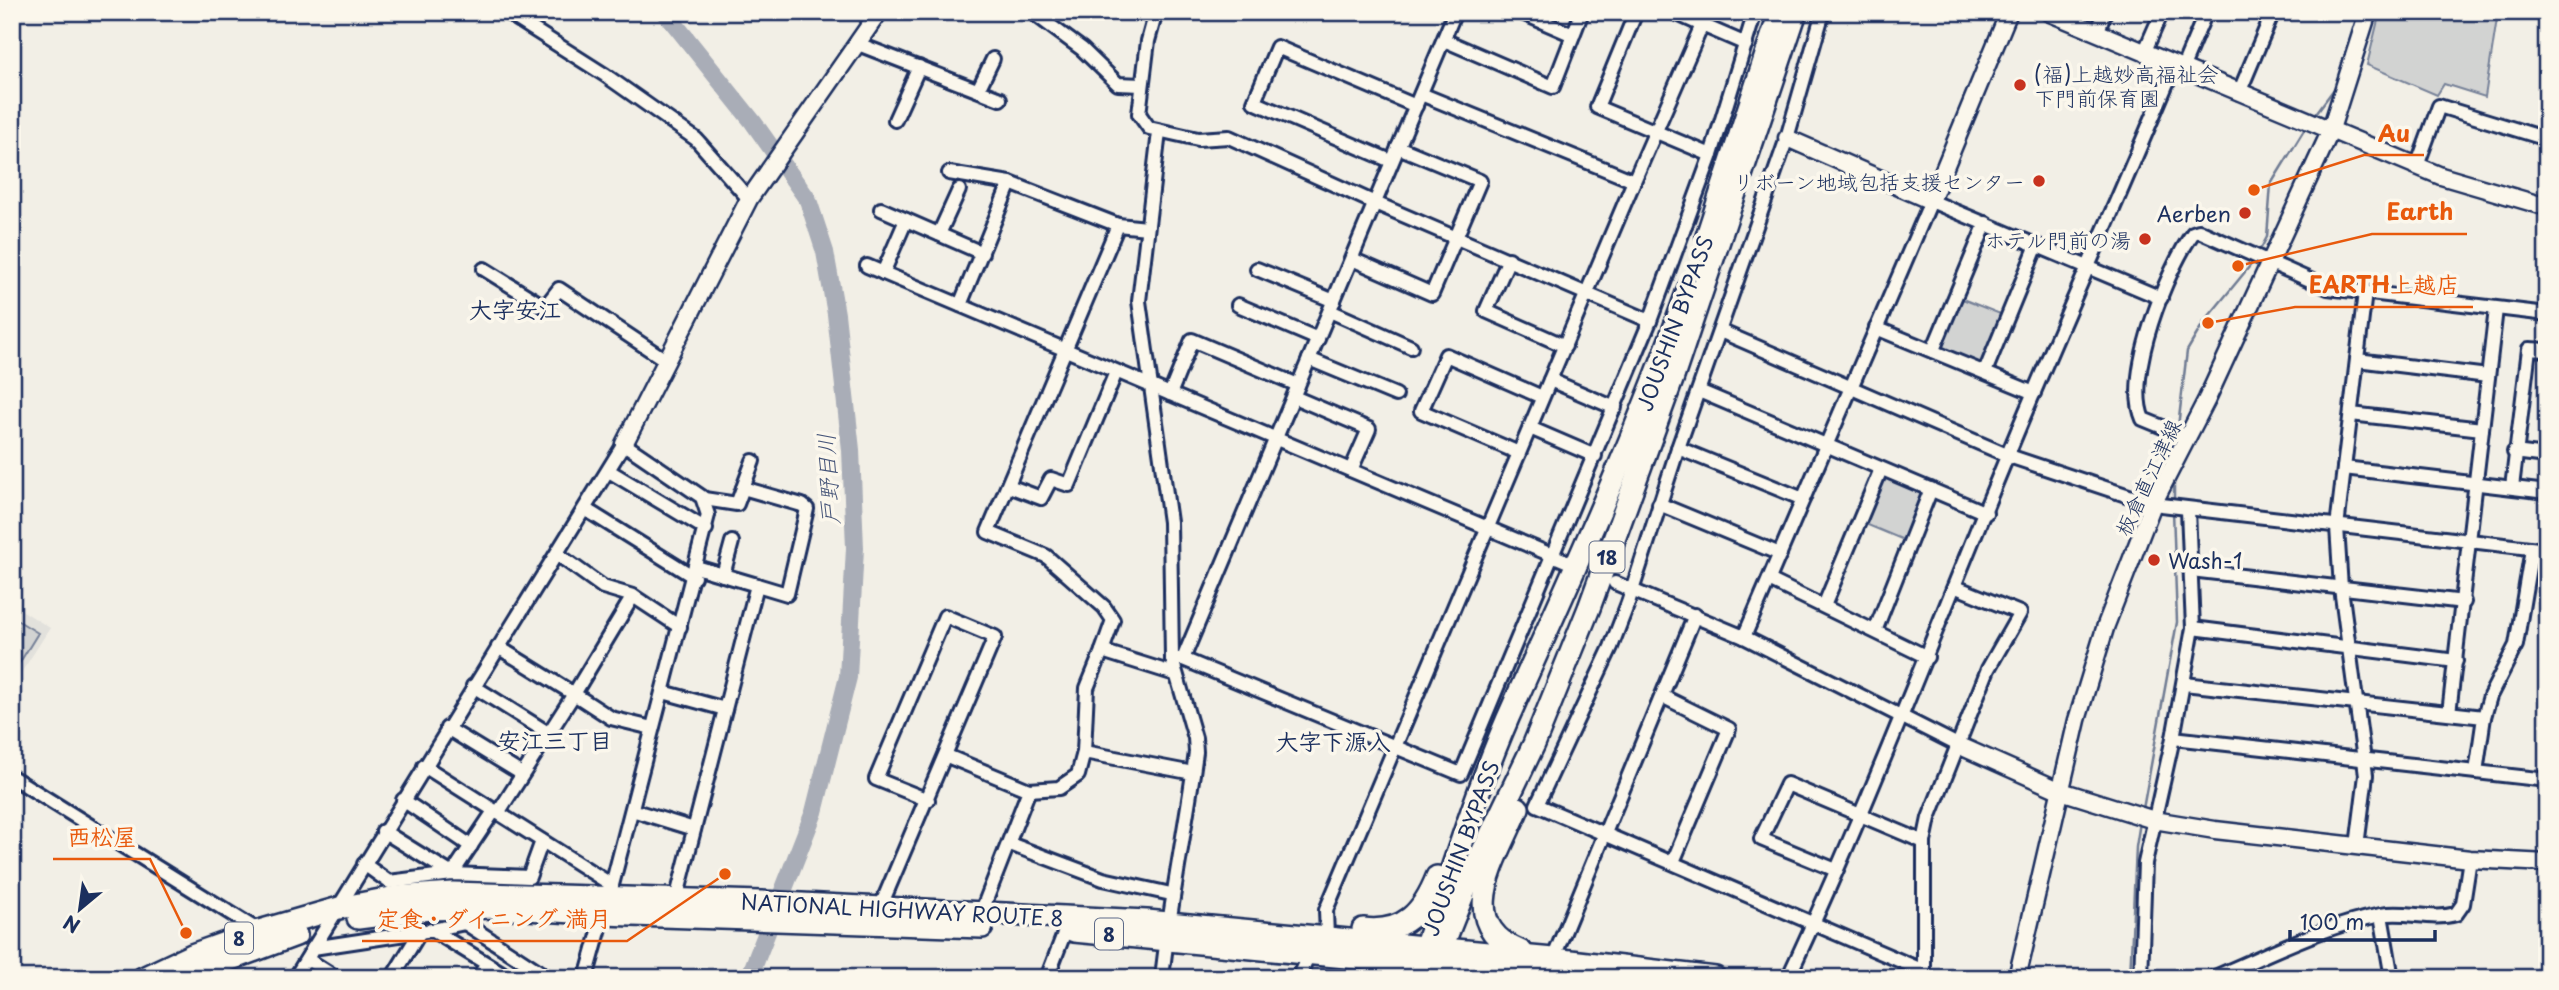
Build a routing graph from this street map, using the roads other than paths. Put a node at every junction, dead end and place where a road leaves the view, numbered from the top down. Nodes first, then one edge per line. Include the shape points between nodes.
1 (506, 12) edge
2 (879, 12) edge
3 (1032, 12) edge
4 (1156, 12) edge
5 (1455, 12) edge
6 (1520, 12) edge
7 (1582, 12) edge
8 (1636, 12) edge
9 (1673, 12) edge
10 (1755, 12) edge
11 (1780, 12) edge
12 (1796, 12) edge
13 (1823, 12) edge
14 (2009, 12) edge
15 (2048, 12) edge
16 (2105, 12) edge
17 (2162, 12) edge
18 (2206, 12) edge
19 (2273, 12) edge
20 (2368, 12) edge
21 (1704, 18) edge
22 (2097, 33) junction
23 (1573, 35) junction
24 (1444, 40) junction
25 (858, 44) junction
26 (1746, 44) junction
27 (2144, 53) junction
28 (993, 59) dead end
29 (919, 67) junction
30 (2178, 68) junction
31 (1142, 85) junction
32 (978, 90) junction
33 (2239, 93) junction
34 (1000, 99) dead end
35 (1418, 100) junction
36 (895, 120) dead end
37 (1656, 131) junction
38 (1159, 132) junction
39 (2330, 132) junction
40 (1787, 138) junction
41 (2547, 139) edge
42 (1398, 147) junction
43 (1711, 155) junction
44 (1391, 161) junction
45 (2417, 166) junction
46 (949, 173) dead end
47 (1634, 181) junction
48 (1010, 183) junction
49 (959, 190) dead end
50 (753, 193) junction
51 (1931, 201) junction
52 (1375, 203) junction
53 (2547, 207) edge
54 (881, 209) dead end
55 (906, 220) junction
56 (1986, 223) junction
57 (1118, 225) junction
58 (1147, 228) junction
59 (939, 234) junction
60 (1456, 238) junction
61 (2037, 245) junction
62 (982, 253) junction
63 (1509, 259) junction
64 (1352, 260) junction
65 (2270, 265) junction
66 (867, 266) dead end
67 (2091, 267) junction
68 (1257, 269) dead end
69 (484, 270) dead end
70 (883, 273) junction
71 (2365, 292) junction
72 (1587, 293) junction
73 (2161, 298) junction
74 (960, 305) junction
75 (1238, 305) dead end
76 (1332, 306) junction
77 (2496, 309) junction
78 (2547, 314) edge
79 (1650, 321) junction
80 (1877, 328) junction
81 (1720, 331) junction
82 (1318, 339) junction
83 (1410, 346) dead end
84 (1565, 346) junction
85 (1933, 350) junction
86 (2547, 350) edge
87 (1066, 351) junction
88 (1309, 359) junction
89 (2357, 360) junction
90 (667, 361) junction
91 (1116, 372) junction
92 (1985, 372) junction
93 (2488, 376) junction
94 (1550, 380) junction
95 (1153, 387) junction
96 (1852, 387) junction
97 (1296, 391) junction
98 (1699, 391) junction
99 (2034, 393) junction
100 (1170, 394) junction
101 (1396, 395) dead end
102 (1542, 397) junction
103 (1615, 408) junction
104 (2351, 415) junction
105 (1530, 428) junction
106 (2482, 429) junction
107 (2187, 437) junction
108 (1276, 438) junction
109 (624, 444) junction
110 (1828, 445) junction
111 (1678, 448) junction
112 (2514, 452) junction
113 (1519, 453) junction
114 (1595, 456) junction
115 (2009, 456) junction
116 (2547, 456) edge
117 (753, 461) dead end
118 (2344, 468) junction
119 (1881, 469) junction
120 (1351, 470) junction
121 (609, 471) junction
122 (2476, 482) junction
123 (1009, 486) junction
124 (2512, 487) junction
125 (743, 488) junction
126 (1931, 489) junction
127 (2547, 492) edge
128 (704, 499) junction
129 (1803, 499) junction
130 (1659, 504) junction
131 (2153, 505) junction
132 (585, 509) junction
133 (2188, 510) junction
134 (1986, 513) junction
135 (2337, 527) junction
136 (1487, 528) junction
137 (706, 529) junction
138 (732, 542) dead end
139 (2469, 542) junction
140 (2532, 549) junction
141 (2547, 550) edge
142 (557, 554) junction
143 (1780, 554) junction
144 (1550, 555) junction
145 (1566, 561) dead end
146 (2191, 569) junction
147 (695, 572) junction
148 (723, 575) junction
149 (1769, 580) junction
150 (1615, 583) dead end
151 (757, 585) junction
152 (1956, 587) junction
153 (1631, 588) junction
154 (2341, 588) junction
155 (633, 596) junction
156 (2464, 602) junction
157 (1824, 606) junction
158 (1589, 608) junction
159 (1695, 615) junction
160 (680, 627) junction
161 (2193, 628) junction
162 (1875, 631) junction
163 (1744, 637) junction
164 (2350, 646) junction
165 (498, 647) junction
166 (1102, 651) junction
167 (1927, 657) junction
168 (1177, 659) junction
169 (2456, 661) junction
170 (1175, 674) junction
171 (2184, 684) junction
172 (473, 686) junction
173 (663, 692) junction
174 (574, 694) junction
175 (1664, 697) junction
176 (1515, 702) junction
177 (2356, 704) junction
178 (724, 709) junction
179 (2449, 713) junction
180 (1901, 717) junction
181 (2484, 717) junction
182 (447, 728) junction
183 (652, 728) junction
184 (548, 733) junction
185 (2173, 738) junction
186 (1958, 745) junction
187 (1396, 747) junction
188 (1084, 752) junction
189 (947, 756) junction
190 (2362, 760) junction
191 (424, 766) junction
192 (2476, 772) junction
193 (1193, 773) junction
194 (522, 774) junction
195 (12, 777) edge
196 (2547, 780) edge
197 (1029, 790) junction
198 (2061, 792) junction
199 (403, 800) junction
200 (928, 800) junction
201 (632, 810) junction
202 (496, 812) junction
203 (1859, 813) junction
204 (2154, 820) junction
205 (694, 829) junction
206 (383, 831) junction
207 (1604, 832) junction
208 (542, 841) junction
209 (1924, 842) junction
210 (1010, 844) junction
211 (471, 846) junction
212 (2357, 846) junction
213 (2470, 859) junction
214 (1673, 862) junction
215 (2547, 863) edge
216 (364, 864) junction
217 (1836, 870) junction
218 (452, 874) junction
219 (1171, 894) junction
220 (608, 899) junction
221 (676, 900) junction
222 (880, 908) junction
223 (758, 911) junction
224 (794, 912) junction
225 (981, 913) junction
226 (2381, 915) junction
227 (333, 916) junction
228 (1813, 923) junction
229 (1065, 930) junction
230 (259, 931) junction
231 (426, 931) junction
232 (1166, 931) junction
233 (1327, 932) junction
234 (1310, 952) junction
235 (310, 953) junction
236 (1544, 958) junction
237 (1428, 960) edge
238 (487, 964) junction
239 (143, 978) edge
240 (180, 978) edge
241 (295, 978) edge
242 (337, 978) edge
243 (392, 978) edge
244 (478, 978) edge
245 (510, 978) edge
246 (549, 978) edge
247 (586, 978) edge
248 (1047, 978) edge
249 (1162, 978) edge
250 (1298, 978) edge
251 (1563, 978) edge
252 (1715, 978) edge
253 (1788, 978) edge
254 (2017, 978) edge
255 (2141, 978) edge
256 (2213, 978) edge
257 (2392, 978) edge

1 - 50 street via 696,139
2 - 25 street
3 - 31 street via 1082,49 1118,84
4 - 31 street
5 - 24 street
6 - 23 street
7 - 23 street
8 - 37 street via 1597,107
9 - 21 street
10 - 26 street
11 - 176 highway, JOUSHIN BYPASS / 18 via 1663,360
12 - 158 highway, JOUSHIN BYPASS / 18 via 1685,343
13 - 40 street
14 - 51 street
15 - 22 street
16 - 22 street
17 - 27 street
18 - 30 street
19 - 33 street
20 - 39 street, 板倉直江津線
21 - 26 street
21 - 37 street
22 - 27 street
23 - 24 street via 1553,87
24 - 35 street
25 - 29 street
25 - 50 street
26 - 43 street
27 - 30 street
28 - 32 street
29 - 32 street
29 - 36 street
30 - 33 street
30 - 67 street
31 - 38 street via 1139,114 1149,128
32 - 34 street
33 - 39 street
35 - 42 street
35 - 44 street via 1278,47 1254,102
35 - 47 street
37 - 43 street
37 - 47 street
38 - 52 street via 1198,139 1229,137
38 - 58 street
39 - 45 street
39 - 65 street, 板倉直江津線
40 - 51 street
40 - 81 street
41 - 45 street via 2440,106
42 - 44 street
42 - 60 street via 1480,181
43 - 79 street
44 - 52 street
45 - 53 street
46 - 48 street
47 - 72 street
48 - 57 street
48 - 62 street
49 - 59 street
50 - 90 street
51 - 56 street
51 - 80 street
52 - 60 street
52 - 64 street
54 - 55 street
55 - 59 street
55 - 70 street
56 - 61 street
56 - 85 street
57 - 58 street
57 - 87 street
58 - 95 street via 1139,301
59 - 62 street
60 - 63 street
60 - 64 street via 1432,295
61 - 67 street
61 - 92 street
62 - 74 street
63 - 72 street
63 - 84 street via 1486,311
64 - 76 street
65 - 71 street via 2328,288
65 - 73 street via 2199,231 2183,247
65 - 107 street, 板倉直江津線
66 - 70 street
67 - 73 street
67 - 99 street
68 - 76 street
69 - 90 street via 545,307 559,289
70 - 74 street
71 - 77 street
71 - 89 street
72 - 79 street
72 - 84 street
73 - 107 street via 2143,357 2139,411 2143,419
74 - 87 street
75 - 82 street
76 - 82 street
76 - 83 street
77 - 78 street
77 - 93 street
79 - 103 street
80 - 85 street
80 - 96 street
81 - 96 street
81 - 98 street
82 - 88 street
84 - 94 street
85 - 92 street
86 - 112 street via 2529,349
87 - 91 street
87 - 123 street
88 - 97 street
88 - 101 street
89 - 93 street
89 - 104 street
90 - 109 street
91 - 95 street
91 - 123 street via 1069,485 1051,479 1041,498
92 - 99 street
93 - 106 street
94 - 102 street
94 - 103 street
95 - 100 street
95 - 168 street via 1170,522
96 - 110 street
96 - 115 street
97 - 100 street via 1192,340
97 - 108 street
97 - 120 street via 1369,429
98 - 110 street
98 - 111 street
99 - 115 street
100 - 108 street
102 - 105 street
102 - 113 street via 1446,355 1421,411
103 - 114 street
104 - 106 street
104 - 118 street
105 - 113 street
105 - 114 street
106 - 122 street
107 - 131 street, 板倉直江津線
108 - 120 street
108 - 168 street
109 - 121 street
109 - 128 street
110 - 119 street
110 - 129 street
111 - 129 street
111 - 130 street
112 - 116 street
112 - 124 street
113 - 136 street
114 - 144 street
115 - 131 street
115 - 134 street
117 - 125 street
118 - 122 street
118 - 135 street
119 - 126 street
119 - 157 street
120 - 136 street
121 - 132 street
121 - 137 street
122 - 124 street
122 - 139 street
123 - 166 street via 988,532 1045,556 1104,607 1113,620
124 - 127 street
125 - 128 street via 737,503
125 - 151 street via 807,509 787,594
126 - 134 street
126 - 162 street
128 - 137 street
129 - 143 street
130 - 143 street
130 - 153 street
131 - 133 street
131 - 198 street, 板倉直江津線 via 2090,672
132 - 142 street
132 - 147 street
133 - 135 street
133 - 146 street
134 - 152 street
135 - 139 street
135 - 154 street
136 - 144 street
136 - 187 street
137 - 147 street
138 - 148 street
139 - 140 street
139 - 156 street
140 - 141 street
140 - 181 street via 2516,645
142 - 155 street via 603,587
142 - 165 street
143 - 149 street
144 - 145 street
144 - 187 street via 1461,774
146 - 154 street
146 - 161 street
147 - 148 street
147 - 160 street
148 - 151 street
149 - 157 street
149 - 163 street
150 - 153 street
151 - 178 street
152 - 167 street
152 - 186 street via 2020,613 1988,669
153 - 159 street
153 - 207 street via 1611,647 1536,804
154 - 156 street
154 - 164 street
155 - 160 street
155 - 174 street
156 - 169 street
157 - 162 street
158 - 236 highway via 1483,906 1488,929 1497,940
158 - 237 highway, JOUSHIN BYPASS / 18 via 1534,744
159 - 163 street
159 - 175 street
160 - 173 street
161 - 164 street
161 - 171 street
162 - 167 street
163 - 180 street
164 - 169 street
164 - 177 street
165 - 172 street
165 - 174 street
166 - 170 street
166 - 188 street via 1087,688
167 - 180 street
168 - 170 street
168 - 187 street
169 - 179 street
170 - 193 street via 1195,738
171 - 177 street
171 - 185 street
172 - 182 street
172 - 184 street
173 - 178 street
173 - 183 street
174 - 183 street via 611,718
174 - 184 street
175 - 207 street
175 - 214 street via 1728,729
176 - 233 highway via 1416,914 1388,929
176 - 237 highway, JOUSHIN BYPASS / 18
177 - 179 street
177 - 190 street
178 - 205 street
179 - 181 street
180 - 186 street
180 - 203 street
181 - 192 street
182 - 191 street
182 - 194 street
183 - 201 street
184 - 194 street
185 - 190 street
185 - 204 street
186 - 198 street
186 - 209 street
187 - 233 street via 1326,910
188 - 193 street
188 - 197 street via 1074,780 1049,791
189 - 197 street
189 - 200 street
189 - 200 street via 995,637 945,617 876,779
190 - 192 street
190 - 212 street via 2365,788
191 - 199 street
191 - 202 street
192 - 196 street
193 - 219 street
194 - 202 street
195 - 230 street
197 - 210 street
198 - 204 street
198 - 254 street, 板倉直江津線
199 - 206 street
199 - 211 street
200 - 222 street
201 - 205 street
201 - 220 street
202 - 208 street
202 - 211 street
203 - 209 street
203 - 217 street
203 - 217 street via 1787,784 1761,839
204 - 212 street
204 - 255 street via 2145,863
205 - 221 street
206 - 216 street
206 - 218 street
207 - 214 street
207 - 236 street
208 - 218 street via 529,877
208 - 220 street
209 - 228 street via 1924,971
210 - 219 street via 1103,879
210 - 225 street
211 - 218 street
212 - 213 street
213 - 215 street
213 - 226 street via 2463,904 2456,914
214 - 228 street
216 - 218 street via 389,882
216 - 227 street
217 - 228 street
219 - 232 street
220 - 221 highway, NATIONAL HIGHWAY ROUTE 8 / 8
220 - 223 highway, NATIONAL HIGHWAY ROUTE 8 / 8
220 - 227 highway, NATIONAL HIGHWAY ROUTE 8 / 8
220 - 247 street
221 - 223 highway, NATIONAL HIGHWAY ROUTE 8 / 8
222 - 224 highway, NATIONAL HIGHWAY ROUTE 8 / 8
222 - 225 highway, NATIONAL HIGHWAY ROUTE 8 / 8
223 - 224 highway, NATIONAL HIGHWAY ROUTE 8 / 8
224 - 229 highway, NATIONAL HIGHWAY ROUTE 8 / 8
225 - 232 highway, NATIONAL HIGHWAY ROUTE 8 / 8
226 - 256 street via 2342,923
226 - 257 street
227 - 230 highway, NATIONAL HIGHWAY ROUTE 8 / 8
227 - 235 street
227 - 240 highway, NATIONAL HIGHWAY ROUTE 8 / 8
228 - 253 street
229 - 232 highway, NATIONAL HIGHWAY ROUTE 8 / 8
229 - 248 street
230 - 239 highway, NATIONAL HIGHWAY ROUTE 8 / 8
231 - 235 street
231 - 238 street
231 - 243 street
231 - 246 street via 465,923
232 - 233 highway, NATIONAL HIGHWAY ROUTE 8 / 8 via 1271,923
232 - 234 highway, NATIONAL HIGHWAY ROUTE 8 / 8
232 - 249 street
233 - 237 highway, NATIONAL HIGHWAY ROUTE 8 / 8
234 - 237 highway, NATIONAL HIGHWAY ROUTE 8 / 8
234 - 250 street
235 - 241 street
235 - 242 street
236 - 237 highway, NATIONAL HIGHWAY ROUTE 8 / 8
236 - 252 highway, NATIONAL HIGHWAY ROUTE 8 / 8
237 - 251 highway, NATIONAL HIGHWAY ROUTE 8 / 8
238 - 244 street
238 - 245 street

